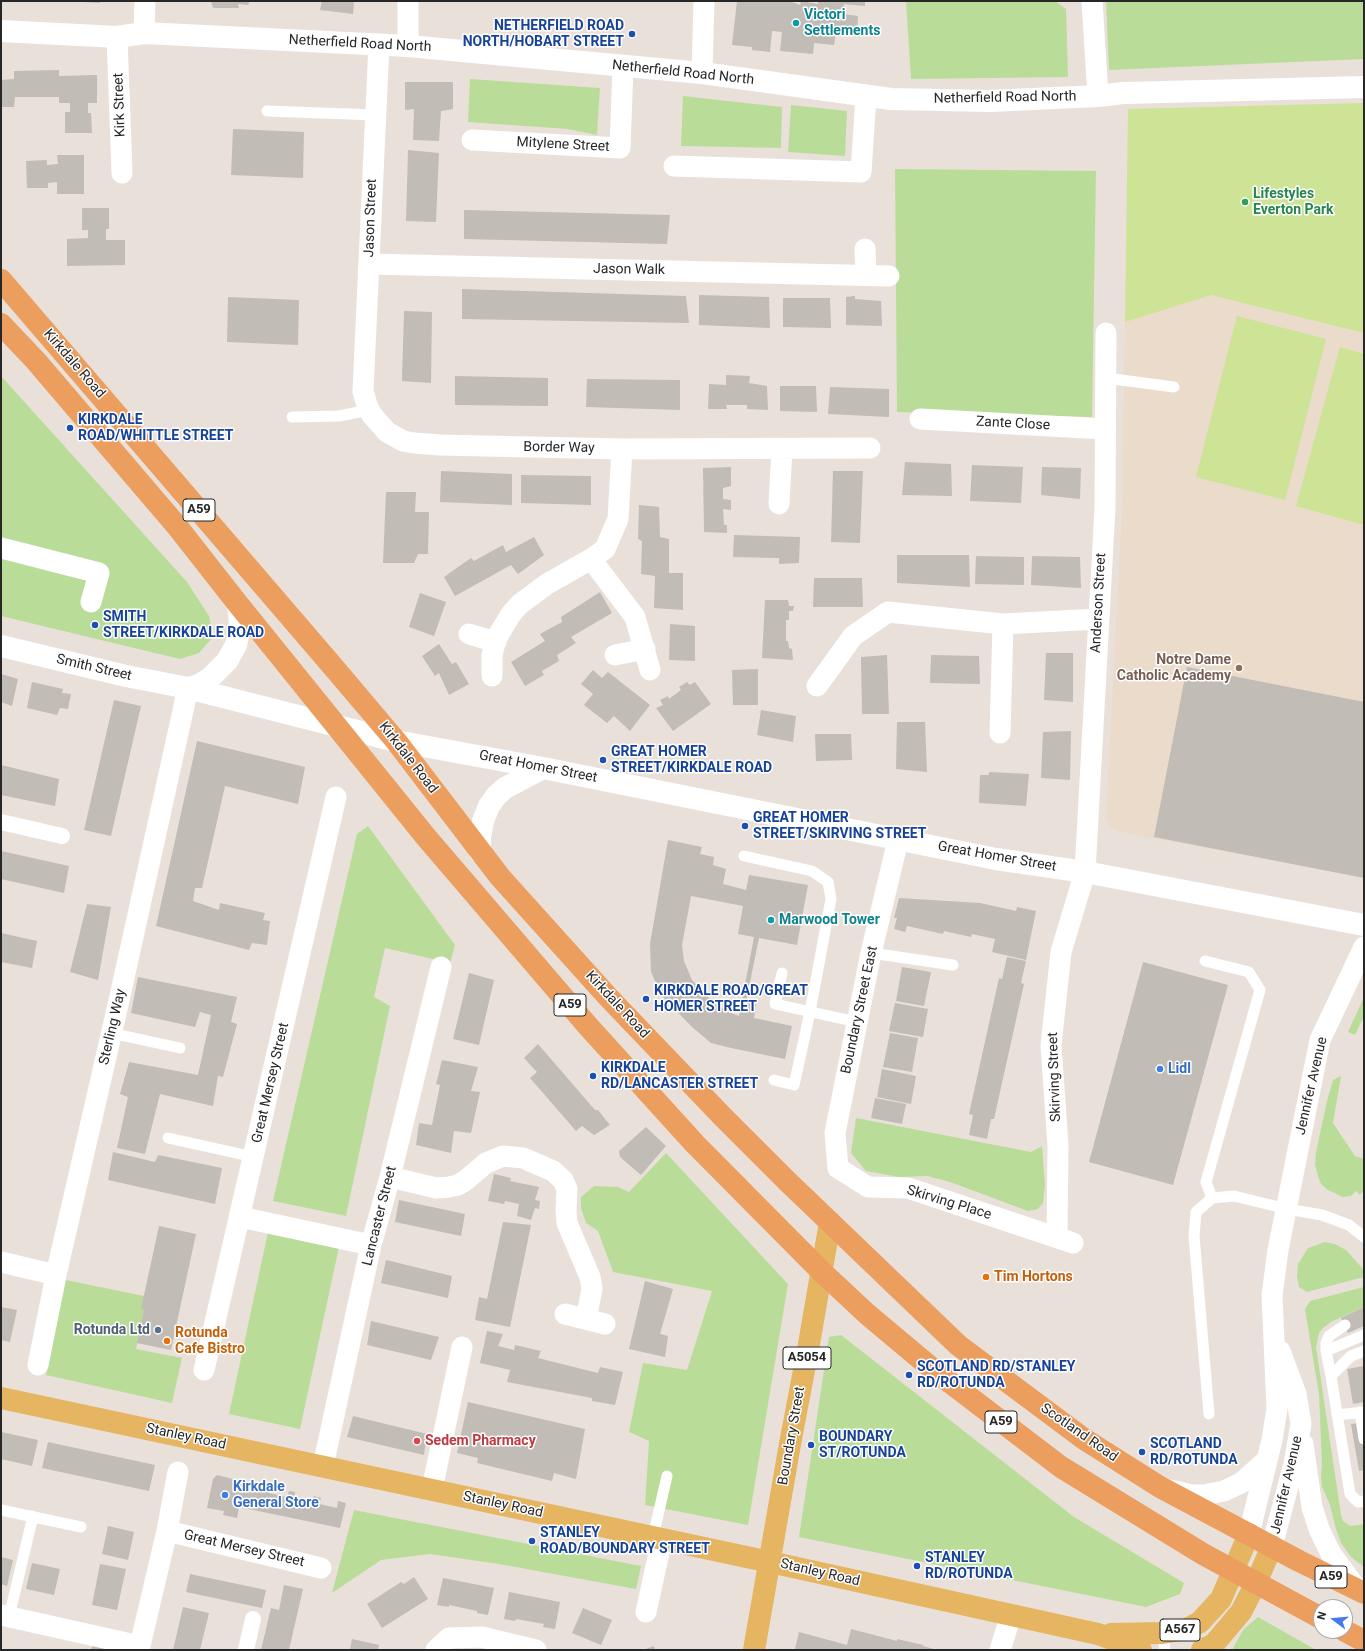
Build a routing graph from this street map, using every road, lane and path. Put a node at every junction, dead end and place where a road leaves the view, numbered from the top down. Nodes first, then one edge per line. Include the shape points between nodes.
1 (145, 1) edge
2 (408, 1) edge
3 (704, 1) edge
4 (1092, 1) edge
5 (1, 31) edge
6 (144, 33) junction
7 (117, 36) junction
8 (379, 44) junction
9 (408, 46) junction
10 (623, 66) junction
11 (702, 73) junction
12 (1364, 87) edge
13 (866, 96) junction
14 (1098, 96) junction
15 (267, 111) dead end
16 (376, 114) junction
17 (472, 140) dead end
18 (674, 166) dead end
19 (122, 173) dead end
20 (865, 249) dead end
21 (369, 264) junction
22 (866, 275) junction
23 (889, 276) dead end
24 (1, 280) edge
25 (1, 324) edge
26 (1106, 333) dead end
27 (1106, 378) junction
28 (1174, 387) dead end
29 (366, 400) junction
30 (292, 417) dead end
31 (920, 419) dead end
32 (1106, 429) junction
33 (870, 448) dead end
34 (622, 449) junction
35 (782, 449) junction
36 (779, 504) dead end
37 (1, 548) edge
38 (591, 559) junction
39 (91, 602) dead end
40 (238, 604) junction
41 (1098, 619) junction
42 (1003, 624) junction
43 (469, 634) dead end
44 (496, 642) junction
45 (1, 646) edge
46 (645, 649) junction
47 (616, 655) dead end
48 (650, 670) dead end
49 (492, 676) dead end
50 (816, 686) dead end
51 (188, 688) junction
52 (334, 725) junction
53 (1000, 733) dead end
54 (396, 741) junction
55 (543, 768) junction
56 (336, 796) dead end
57 (1, 822) edge
58 (62, 836) dead end
59 (898, 840) junction
60 (480, 852) junction
61 (744, 856) dead end
62 (1086, 872) junction
63 (1364, 925) edge
64 (1364, 947) edge
65 (871, 953) junction
66 (1205, 961) dead end
67 (953, 965) dead end
68 (441, 967) dead end
69 (782, 973) dead end
70 (810, 1012) junction
71 (857, 1022) junction
72 (112, 1033) junction
73 (180, 1048) dead end
74 (774, 1080) dead end
75 (835, 1133) joint
76 (168, 1138) dead end
77 (254, 1157) junction
78 (390, 1177) junction
79 (1212, 1198) junction
80 (1287, 1209) junction
81 (240, 1217) junction
82 (830, 1222) junction
83 (1364, 1237) edge
84 (1065, 1240) joint
85 (371, 1245) junction
86 (1, 1262) edge
87 (822, 1272) junction
88 (56, 1275) junction
89 (564, 1314) dead end
90 (1345, 1325) dead end
91 (1273, 1332) junction
92 (1364, 1335) edge
93 (462, 1347) dead end
94 (1326, 1351) junction
95 (1364, 1351) edge
96 (38, 1365) dead end
97 (204, 1370) dead end
98 (1331, 1376) junction
99 (1, 1398) edge
100 (1362, 1412) edge
101 (1209, 1414) dead end
102 (1338, 1415) junction
103 (1301, 1424) junction
104 (1364, 1439) edge
105 (1267, 1460) junction
106 (323, 1466) junction
107 (178, 1472) dead end
108 (667, 1476) dead end
109 (1160, 1487) junction
110 (432, 1489) junction
111 (1364, 1501) edge
112 (1, 1510) edge
113 (33, 1516) junction
114 (81, 1527) dead end
115 (167, 1531) junction
116 (1249, 1534) junction
117 (658, 1538) junction
118 (1272, 1546) junction
119 (770, 1562) junction
120 (321, 1568) dead end
121 (1234, 1572) junction
122 (1256, 1583) junction
123 (1360, 1591) edge
124 (646, 1612) dead end
125 (1313, 1614) edge
126 (5, 1616) edge
127 (1011, 1616) junction
128 (253, 1619) dead end
129 (1098, 1634) junction
130 (1353, 1635) edge
131 (1164, 1641) edge
132 (1364, 1641) edge
133 (139, 1648) edge
134 (246, 1650) edge
135 (436, 1650) edge
136 (536, 1650) edge
137 (754, 1650) edge
138 (1000, 1650) edge
139 (1141, 1650) edge
140 (1202, 1650) edge

1 - 6 street
2 - 9 street
3 - 11 street
4 - 14 street
5 - 7 street, Netherfield Road North
6 - 7 street, Netherfield Road North
6 - 8 street, Netherfield Road North
7 - 19 street, Kirk Street
8 - 9 street, Netherfield Road North
8 - 16 street, Jason Street
9 - 10 street, Netherfield Road North
10 - 11 street, Netherfield Road North
10 - 17 street, Mitylene Street via 620,148
11 - 13 street, Netherfield Road North
12 - 14 street, Netherfield Road North
13 - 14 street, Netherfield Road North via 990,101
13 - 18 street via 861,172
15 - 16 lane
16 - 21 street, Jason Street
20 - 22 street
21 - 22 street, Jason Walk
21 - 29 street, Jason Street
22 - 23 street, Jason Walk
24 - 54 highway, Kirkdale Road / A59 via 301,627
25 - 40 highway, Kirkdale Road / A59 via 41,366 176,525
26 - 27 street, Anderson Street
27 - 28 lane
27 - 32 street, Anderson Street
29 - 30 lane via 339,416
29 - 34 street, Border Way via 372,415 387,432 403,441
31 - 32 street, Zante Close
32 - 41 street, Anderson Street via 1105,508
33 - 35 street, Border Way
34 - 35 street, Border Way
34 - 38 street via 618,519 605,549
35 - 36 street
37 - 39 street via 99,573
38 - 44 street via 547,584 520,604 511,614
38 - 46 street via 635,617
40 - 51 street via 238,636 228,661 209,679
40 - 52 highway, Kirkdale Road / A59
41 - 42 street
41 - 62 street, Anderson Street
42 - 50 street via 888,612 853,636
42 - 53 street
43 - 44 street
44 - 49 street via 492,655
45 - 51 street, Smith Street
46 - 47 street
46 - 48 street
51 - 52 street, Smith Street
51 - 72 street, Sterling Way
52 - 54 street, Great Homer Street
52 - 87 highway, Kirkdale Road / A59 via 587,1025 695,1144
54 - 55 street, Great Homer Street
54 - 60 highway, Kirkdale Road / A59
55 - 59 street, Great Homer Street
55 - 60 street via 505,788 496,796 484,821
56 - 77 street, Great Mersey Street
57 - 58 street
59 - 62 street, Great Homer Street via 996,859
59 - 65 street, Boundary Street East
60 - 82 highway, Kirkdale Road / A59 via 614,1004 722,1116
61 - 70 lane via 812,871 828,882 831,899
62 - 63 street, Great Homer Street
62 - 84 street, Skirving Street via 1061,952 1051,1045
64 - 80 street, Jennifer Avenue via 1320,1040
65 - 67 lane
65 - 71 street, Boundary Street East
66 - 79 lane via 1249,972 1260,990 1206,1182
68 - 78 street, Lancaster Street
69 - 70 lane via 775,1004
70 - 71 lane
70 - 74 lane via 794,1084
71 - 75 street, Boundary Street East
72 - 73 lane
72 - 88 street, Sterling Way
75 - 84 street, Skirving Place via 838,1168 868,1187 908,1188
76 - 77 lane
77 - 81 street, Great Mersey Street
78 - 85 street, Lancaster Street
78 - 89 street via 436,1188 449,1187 458,1185 486,1163 503,1156 523,1158 553,1171 563,1180 567,1189 567,1223 590,1277 596,1322
79 - 80 lane via 1234,1196
79 - 101 lane via 1196,1212 1194,1236
80 - 83 lane via 1322,1215 1349,1225
80 - 91 street, Jennifer Avenue via 1272,1295
81 - 85 street
81 - 97 street, Great Mersey Street
82 - 87 main road, Boundary Street / A5054
82 - 109 highway, Scotland Road / A59 via 958,1345 1084,1439
85 - 106 street, Lancaster Street
86 - 88 street
87 - 119 main road, Boundary Street / A5054
87 - 121 highway, A59 via 935,1371 1061,1467
88 - 96 street, Sterling Way
90 - 94 lane via 1329,1336
91 - 103 street, Jennifer Avenue via 1296,1394
91 - 105 street, Jennifer Avenue via 1277,1409
92 - 94 lane
93 - 110 street
94 - 98 lane
95 - 98 lane via 1351,1356
98 - 102 lane
99 - 106 main road, Stanley Road / A567
100 - 102 lane
100 - 104 lane
102 - 111 lane via 1350,1494 1358,1502
103 - 118 street, Jennifer Avenue via 1294,1464
103 - 123 street via 1312,1507 1317,1524 1331,1554
105 - 109 street via 1241,1484 1218,1492 1192,1495
105 - 116 street, Jennifer Avenue
106 - 110 main road, Stanley Road / A567
107 - 115 street, Great Mersey Street
108 - 117 lane
109 - 116 highway, Scotland Road / A59
110 - 117 main road, Stanley Road / A567
112 - 113 lane
113 - 114 lane
113 - 126 lane
115 - 120 street, Great Mersey Street
115 - 133 street, Great Mersey Street
116 - 118 highway, Scotland Road / A59
116 - 121 main road, Stanley Road
117 - 119 main road, Stanley Road / A567
117 - 124 street
118 - 122 main road
118 - 123 highway, Scotland Road / A59
119 - 127 main road, Stanley Road / A567
119 - 137 main road, Boundary Street / A5054
121 - 122 highway, A59
121 - 131 main road, Stanley Road / A567 via 1222,1599 1200,1622
122 - 125 highway, A59
122 - 140 main road, A567 via 1229,1628 1214,1644
126 - 133 street
127 - 129 main road, Stanley Road / A567
127 - 138 street
128 - 134 street
129 - 131 main road, Stanley Road / A567
129 - 139 main road, Stanley Road / A567
130 - 132 highway
135 - 136 street via 449,1638 482,1637

